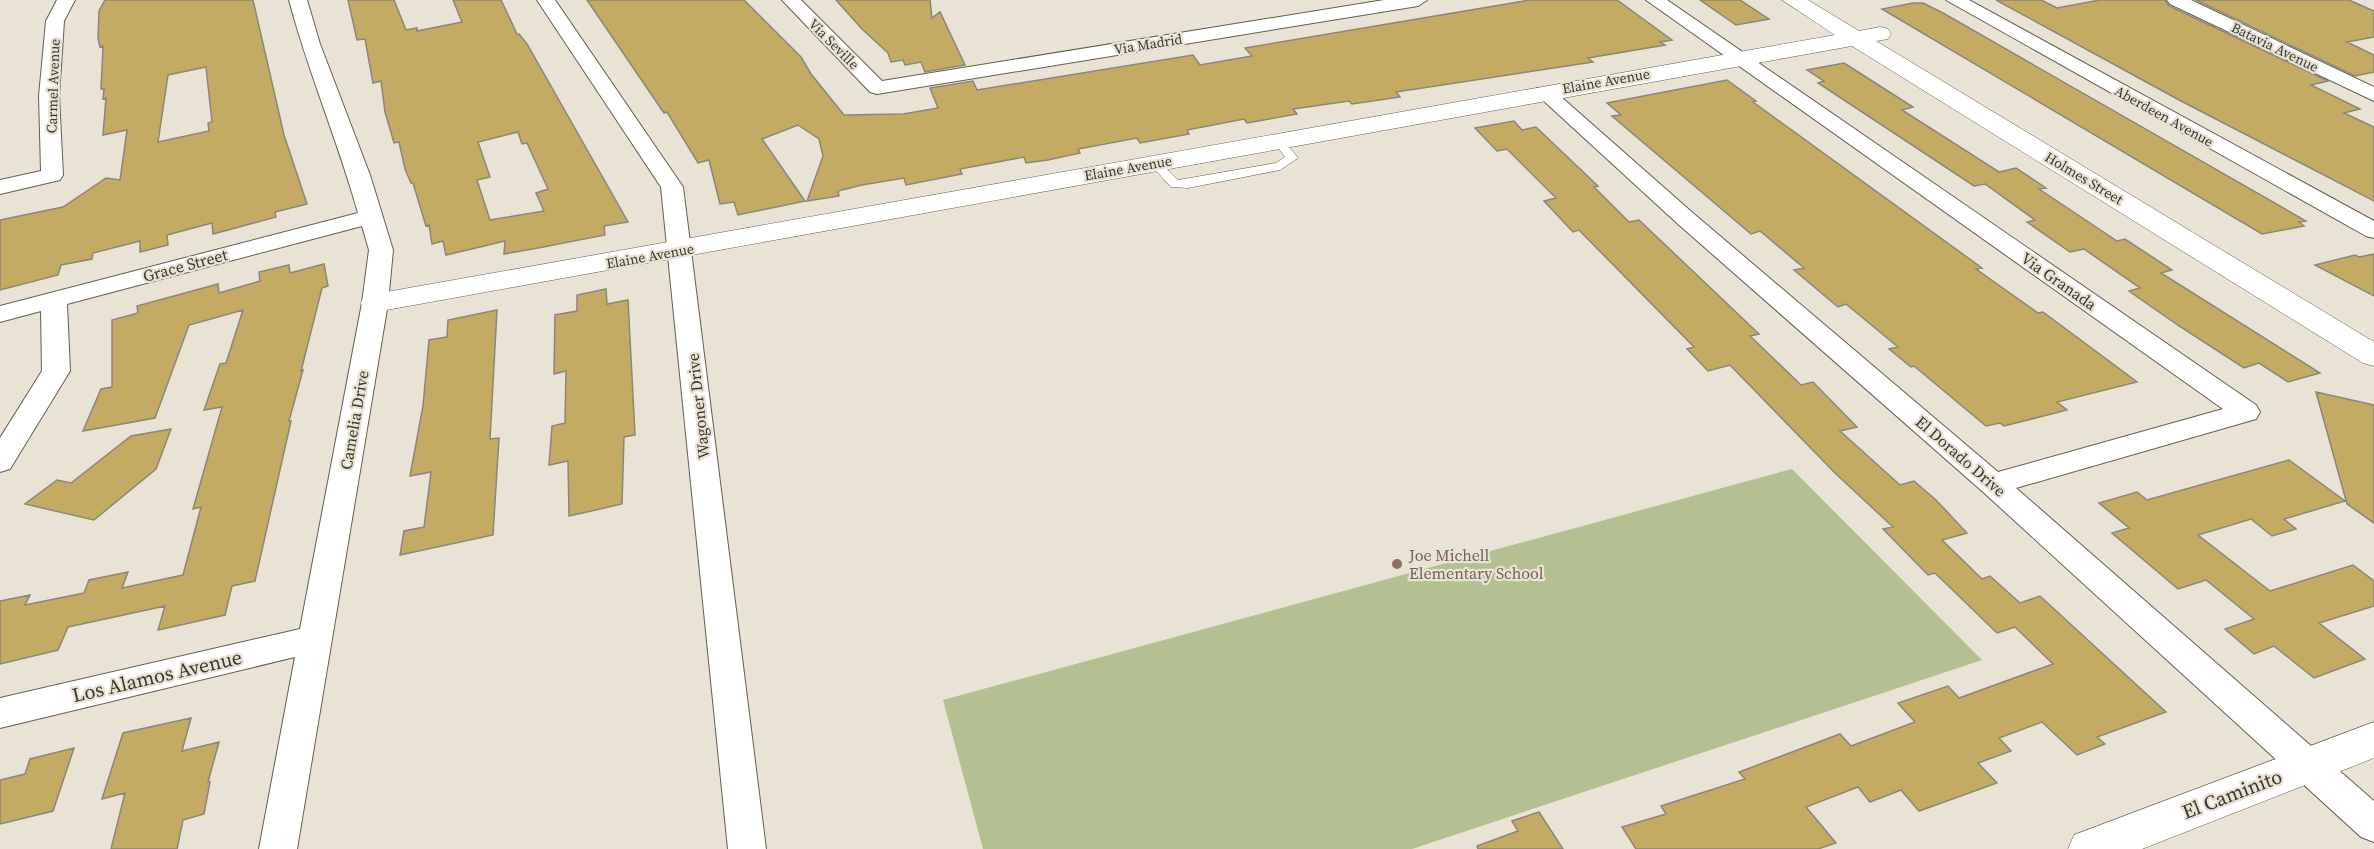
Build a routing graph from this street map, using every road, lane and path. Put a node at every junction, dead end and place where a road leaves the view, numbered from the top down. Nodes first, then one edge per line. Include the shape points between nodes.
1 (66, 0) edge
2 (298, 0) edge
3 (546, 0) edge
4 (791, 0) edge
5 (1418, 0) edge
6 (1655, 0) edge
7 (1793, 0) edge
8 (1825, 0) edge
9 (1955, 0) edge
10 (2176, 0) edge
11 (1881, 34) junction
12 (1855, 38) junction
13 (1738, 57) junction
14 (877, 88) joint
15 (1544, 92) junction
16 (2374, 95) edge
17 (0, 187) edge
18 (370, 217) junction
19 (2374, 231) edge
20 (681, 250) junction
21 (54, 300) junction
22 (375, 303) junction
23 (0, 314) edge
24 (2374, 333) edge
25 (2374, 356) edge
26 (0, 462) edge
27 (1993, 484) junction
28 (315, 639) junction
29 (0, 713) edge
30 (2374, 740) edge
31 (2305, 766) junction
32 (2374, 825) edge
33 (278, 849) edge
34 (747, 849) edge
35 (2090, 849) edge

1 - 17 street, Carmel Avenue via 54,32 49,96 52,175
2 - 18 street, Camelia Drive
3 - 20 street, Wagoner Drive via 672,188
4 - 14 street, Via Seville
5 - 14 street, Via Madrid
6 - 13 street, Via Granada
7 - 12 street, Holmes Street
8 - 11 street, Holmes Street
9 - 19 street, Aberdeen Avenue
10 - 16 street, Batavia Avenue
11 - 12 street, Elaine Avenue
11 - 24 street, Holmes Street
12 - 13 street, Elaine Avenue
12 - 25 street, Holmes Street
13 - 15 street, Elaine Avenue
13 - 27 street, Via Granada via 2247,412
15 - 20 street, Elaine Avenue
15 - 27 street, El Dorado Drive
18 - 21 street, Grace Street
18 - 22 street, Camelia Drive via 381,250
20 - 22 street, Elaine Avenue
20 - 34 street, Wagoner Drive
21 - 23 street, Grace Street
21 - 26 street via 56,371
22 - 28 street, Camelia Drive
27 - 31 street, El Dorado Drive
28 - 29 street, Los Alamos Avenue
28 - 33 street, Camelia Drive
30 - 31 street, El Caminito
31 - 32 street, El Dorado Drive
31 - 35 street, El Caminito

